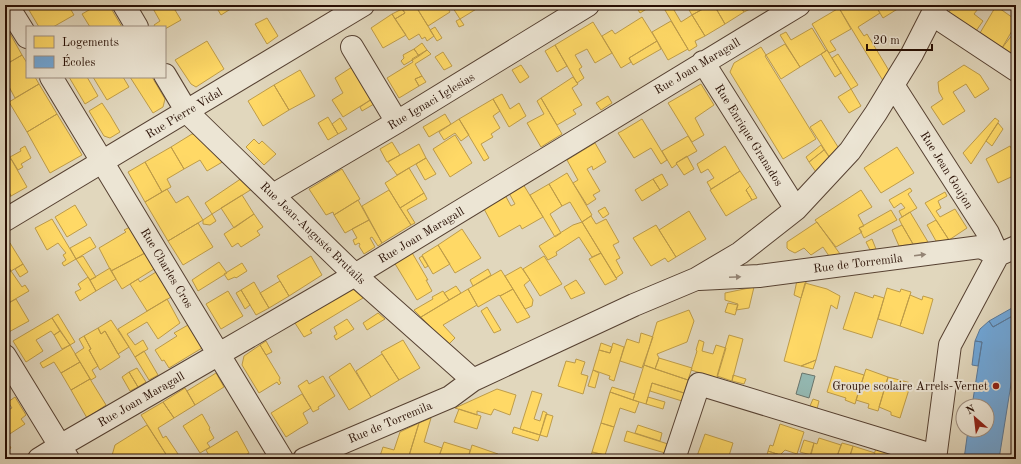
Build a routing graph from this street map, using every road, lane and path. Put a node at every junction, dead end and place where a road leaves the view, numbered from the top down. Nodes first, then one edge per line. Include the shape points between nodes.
1 (7, 5) edge
2 (124, 5) edge
3 (363, 5) edge
4 (588, 5) edge
5 (799, 5) edge
6 (935, 10) edge
7 (136, 26) edge
8 (26, 35) edge
9 (352, 47) dead end
10 (703, 62) junction
11 (1016, 70) edge
12 (166, 77) edge
13 (52, 78) edge
14 (893, 85) junction
15 (187, 112) junction
16 (397, 122) junction
17 (102, 161) junction
18 (273, 196) junction
19 (796, 209) junction
20 (5, 220) edge
21 (1007, 251) edge
22 (355, 275) junction
23 (696, 280) junction
24 (219, 354) junction
25 (5, 356) edge
26 (473, 380) junction
27 (64, 452) edge
28 (313, 455) edge
29 (935, 457) edge
30 (39, 459) edge
31 (282, 459) edge
32 (348, 459) edge
33 (674, 459) edge

1 - 8 street
2 - 7 street
3 - 15 street, Rue Pierre Vidal
4 - 16 street, Rue Ignaci Iglesias
5 - 10 street, Rue Joan Maragall
6 - 11 street
6 - 14 street
9 - 16 street
10 - 19 street, Rue Enrique Granados
10 - 22 street, Rue Joan Maragall
12 - 15 street, Rue Jean-Auguste Brutails
13 - 17 street, Rue Charles Cros
14 - 19 street via 850,151
14 - 21 street, Rue Jean Goujon via 988,233
15 - 17 street, Rue Pierre Vidal
15 - 18 street, Rue Jean-Auguste Brutails
16 - 18 street, Rue Ignaci Iglesias
17 - 20 street, Rue Pierre Vidal
17 - 24 street, Rue Charles Cros
18 - 22 street, Rue Jean-Auguste Brutails
19 - 23 street via 740,253
23 -> 21 street, Rue de Torremila via 759,276 980,248
21 - 29 street via 950,345
22 - 24 street, Rue Joan Maragall
22 - 26 street, Rue Jean-Auguste Brutails
23 - 26 street, Rue de Torremila via 634,305
24 - 27 street, Rue Joan Maragall
24 - 31 street, Rue Charles Cros
25 - 27 street
26 - 28 street, Rue de Torremila via 450,397
27 - 30 street, Rue Joan Maragall
28 - 32 street
29 - 33 street via 699,384

